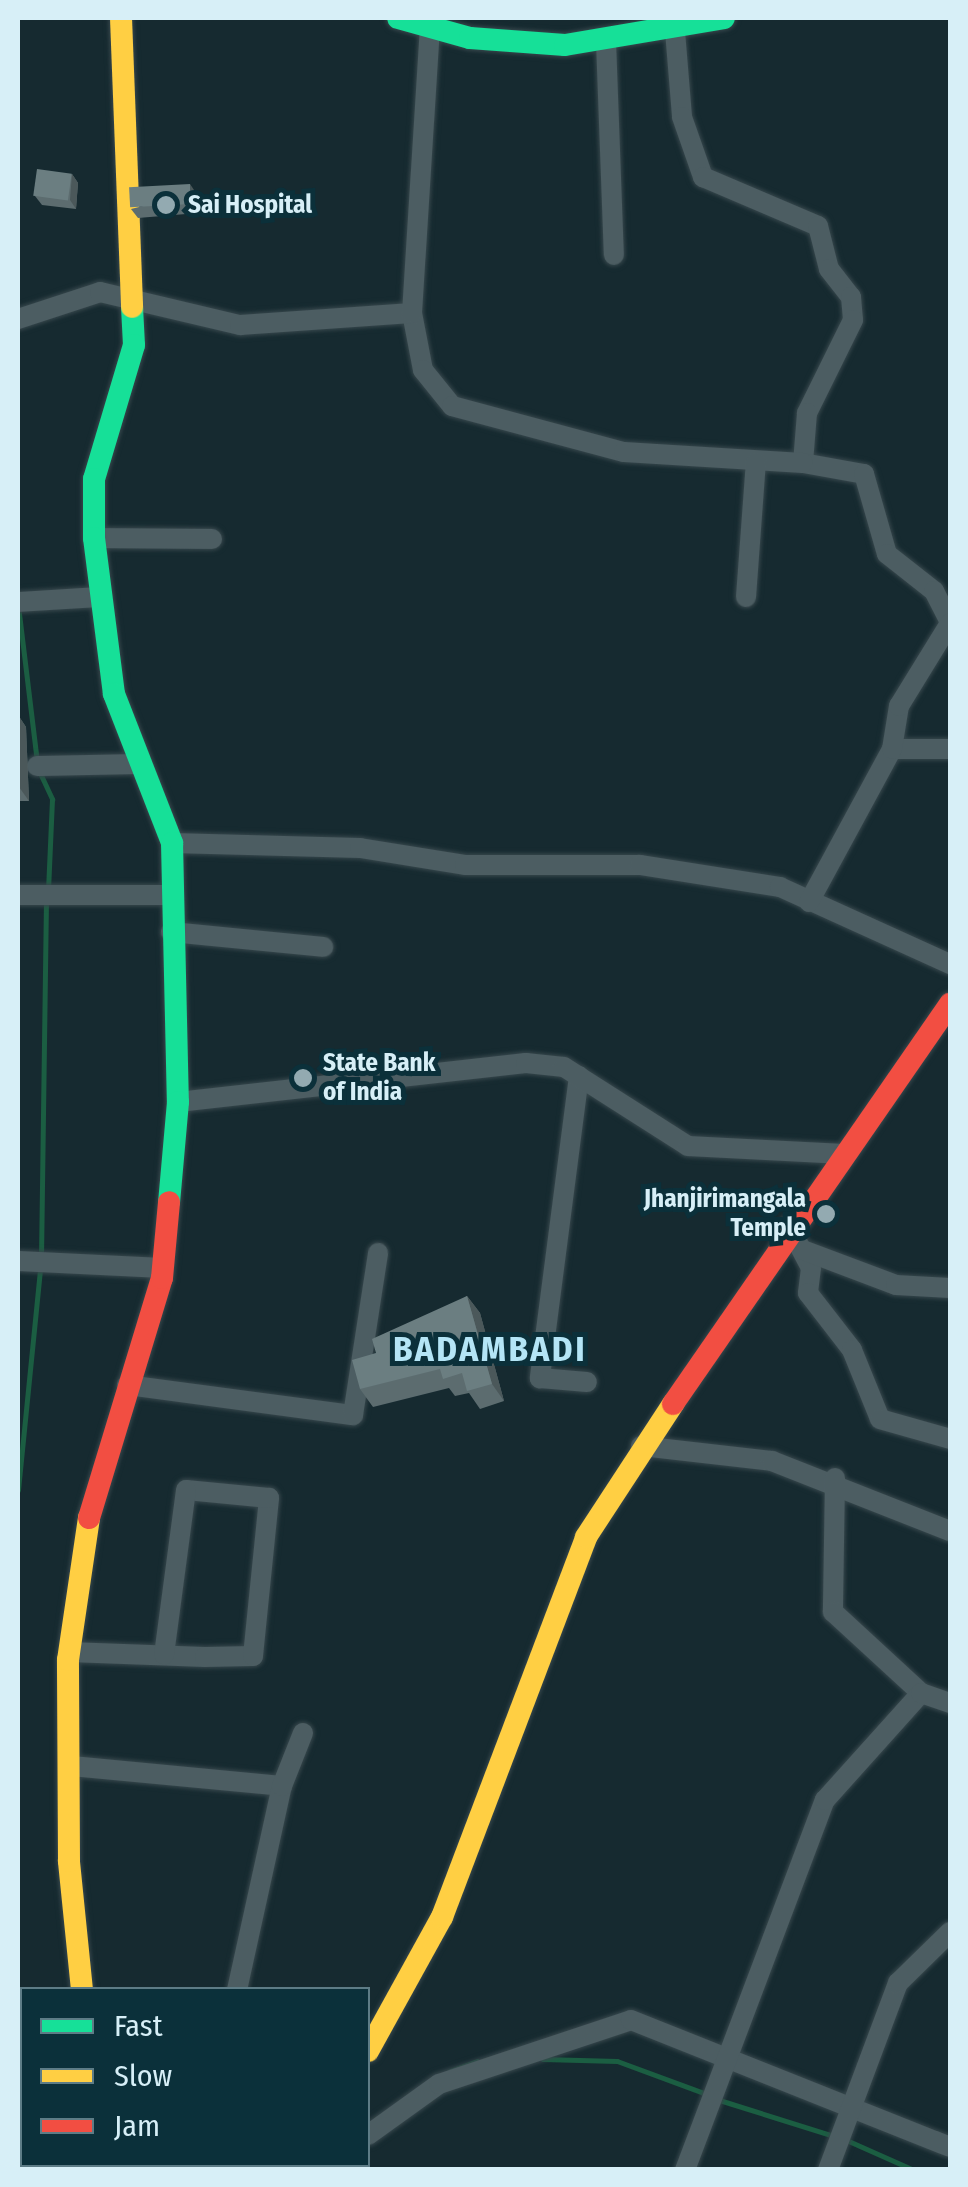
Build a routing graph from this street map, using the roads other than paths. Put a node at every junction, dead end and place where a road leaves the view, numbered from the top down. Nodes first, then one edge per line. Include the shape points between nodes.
1 (121, 18) edge
2 (398, 18) edge
3 (724, 18) edge
4 (430, 29) junction
5 (676, 31) junction
6 (606, 41) junction
7 (614, 256) dead end
8 (130, 294) junction
9 (412, 314) junction
10 (18, 319) edge
11 (756, 462) junction
12 (803, 463) junction
13 (94, 538) junction
14 (212, 539) dead end
15 (98, 597) junction
16 (746, 597) dead end
17 (18, 602) edge
18 (950, 623) edge
19 (892, 749) junction
20 (950, 749) edge
21 (142, 764) junction
22 (37, 766) dead end
23 (172, 843) junction
24 (170, 894) junction
25 (18, 895) edge
26 (809, 902) junction
27 (171, 932) junction
28 (322, 947) dead end
29 (950, 964) edge
30 (950, 1004) edge
31 (579, 1076) junction
32 (178, 1102) junction
33 (844, 1154) junction
34 (789, 1226) junction
35 (803, 1250) junction
36 (378, 1253) dead end
37 (18, 1261) edge
38 (163, 1268) junction
39 (950, 1288) edge
40 (587, 1382) dead end
41 (127, 1385) junction
42 (950, 1439) edge
43 (640, 1446) junction
44 (835, 1478) junction
45 (950, 1530) edge
46 (69, 1652) junction
47 (164, 1655) junction
48 (921, 1693) junction
49 (950, 1703) edge
50 (303, 1732) dead end
51 (70, 1766) junction
52 (282, 1786) junction
53 (950, 1932) edge
54 (82, 1987) edge
55 (238, 1987) edge
56 (370, 2048) edge
57 (728, 2058) junction
58 (849, 2107) junction
59 (370, 2134) edge
60 (950, 2148) edge
61 (684, 2170) edge
62 (828, 2170) edge

1 - 8 street
2 - 4 street
3 - 5 street
4 - 6 street via 522,45
4 - 9 street
5 - 6 street
5 - 12 street via 682,116 703,177 818,226 829,268 851,297 853,320 807,412
6 - 7 street
8 - 9 street via 152,310 228,324
8 - 10 street via 75,296
8 - 13 street via 134,344 94,479
9 - 11 street via 423,370 452,406 593,446
11 - 12 street
11 - 16 street
12 - 18 street via 864,474 887,554 934,590
13 - 14 street
13 - 15 street
15 - 17 street
15 - 21 street via 114,694
18 - 19 street via 900,706
19 - 20 street
19 - 26 street
21 - 22 street
21 - 23 street
23 - 24 street
23 - 26 street via 360,848 465,865 640,865 780,888
24 - 25 street
24 - 27 street
26 - 29 street
27 - 28 street
27 - 32 street
30 - 33 street
31 - 32 street via 476,1064
31 - 33 street via 688,1146
31 - 40 street via 540,1378
32 - 38 street
33 - 34 street
34 - 35 street
34 - 43 street
35 - 39 street via 896,1286
35 - 42 street via 808,1292 852,1350 880,1419
36 - 41 street via 353,1414
37 - 38 street
38 - 41 street
41 - 46 street via 94,1486
43 - 44 street via 750,1456
43 - 56 street via 586,1537 413,1982
44 - 45 street via 911,1521
44 - 48 street via 832,1612
46 - 47 street
46 - 51 street
47 - 47 street via 186,1490 269,1498 252,1656
48 - 49 street
48 - 57 street via 824,1800
50 - 52 street
51 - 52 street
51 - 54 street
52 - 55 street
53 - 58 street via 898,1984
57 - 58 street
57 - 59 street via 631,2020 438,2084
57 - 61 street
58 - 60 street
58 - 62 street

